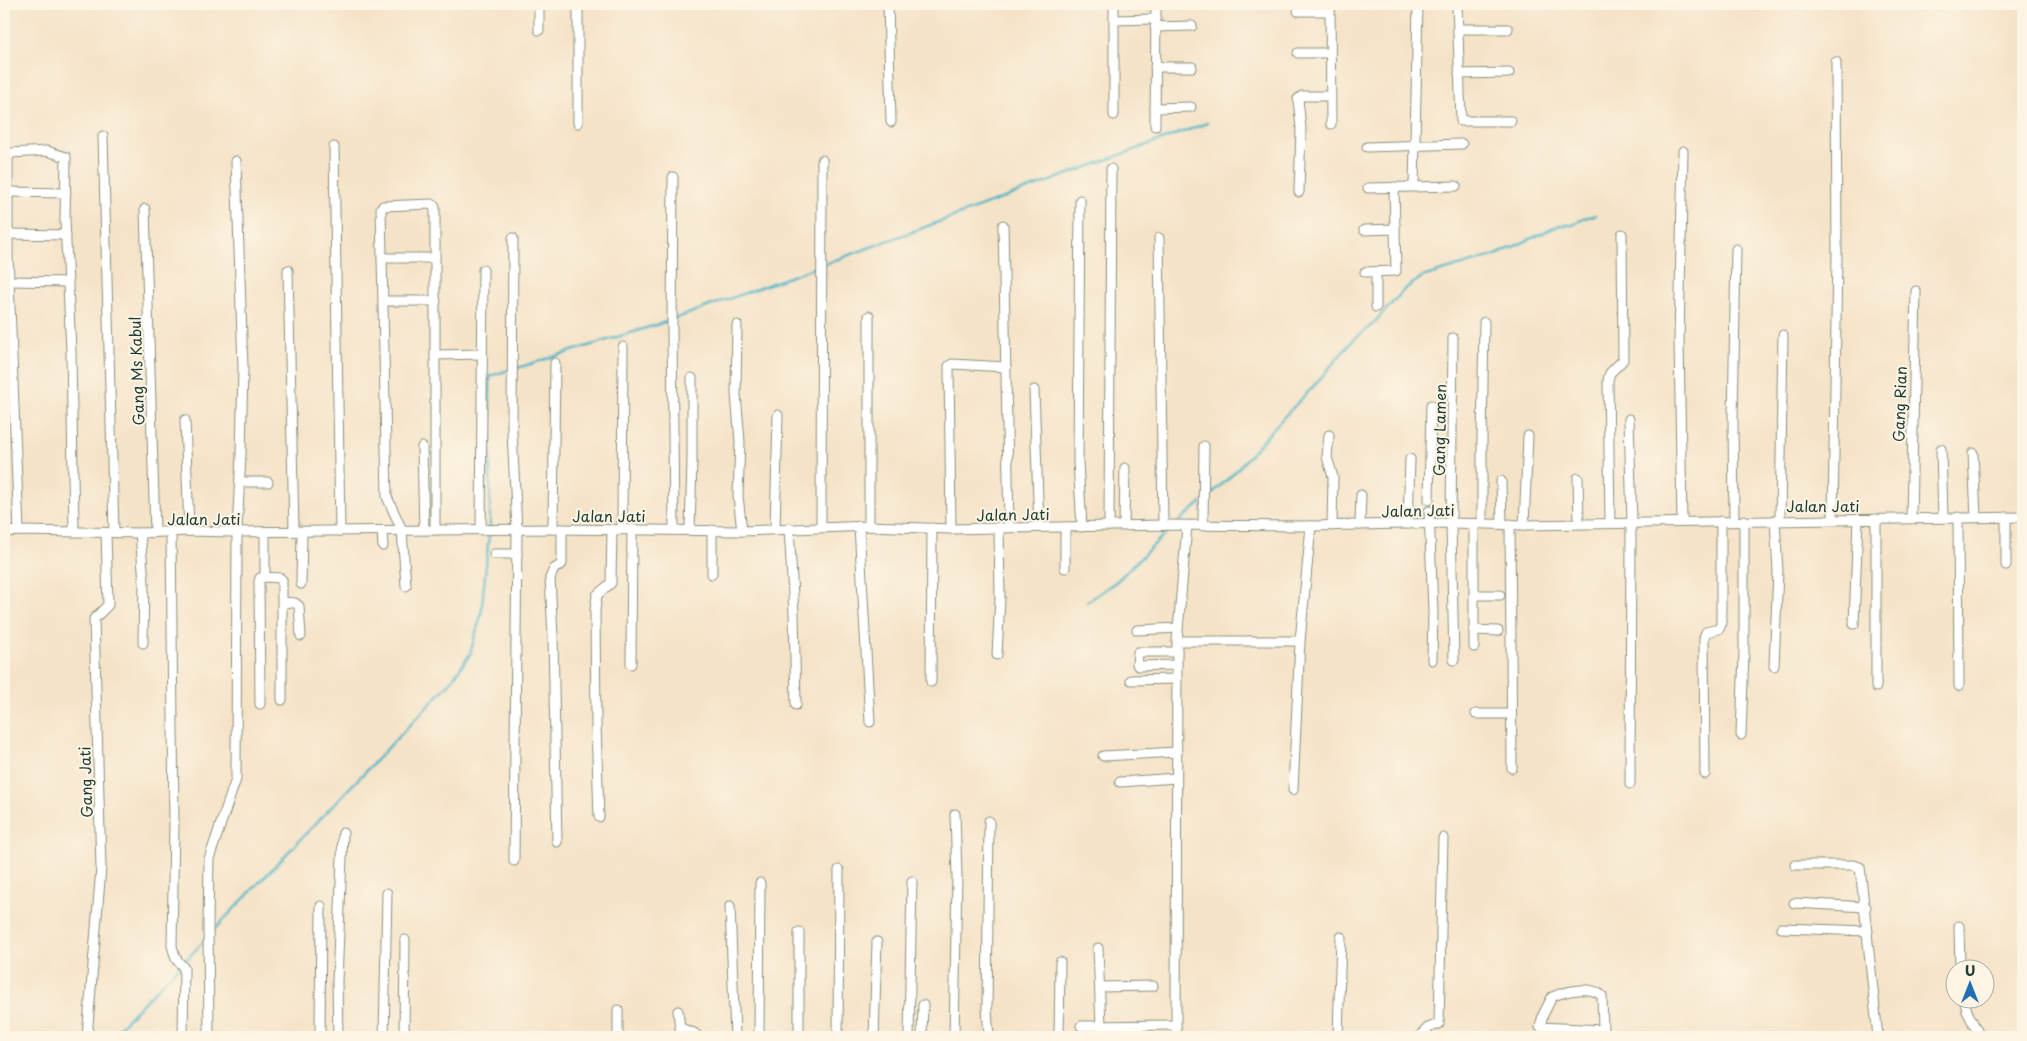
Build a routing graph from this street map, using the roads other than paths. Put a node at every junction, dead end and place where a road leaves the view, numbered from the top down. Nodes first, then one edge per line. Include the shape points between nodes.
1 (539, 4) edge
2 (578, 4) edge
3 (888, 4) edge
4 (1114, 4) edge
5 (1156, 4) edge
6 (1418, 4) edge
7 (1457, 4) edge
8 (1330, 8) edge
9 (1298, 11) dead end
10 (1114, 20) junction
11 (1156, 23) junction
12 (1192, 26) dead end
13 (1458, 29) junction
14 (1508, 29) dead end
15 (539, 30) dead end
16 (1298, 53) dead end
17 (1330, 53) junction
18 (1836, 62) dead end
19 (1155, 67) junction
20 (1192, 67) dead end
21 (1509, 73) dead end
22 (1459, 74) junction
23 (1330, 96) junction
24 (1191, 107) dead end
25 (1156, 108) junction
26 (1114, 115) dead end
27 (1511, 121) dead end
28 (891, 122) dead end
29 (578, 124) dead end
30 (1331, 124) dead end
31 (1156, 126) dead end
32 (103, 136) dead end
33 (1462, 144) dead end
34 (1415, 145) junction
35 (334, 147) dead end
36 (1367, 147) dead end
37 (1683, 151) dead end
38 (822, 160) dead end
39 (236, 161) dead end
40 (1111, 169) dead end
41 (673, 177) dead end
42 (1414, 186) junction
43 (1456, 186) dead end
44 (1394, 187) junction
45 (1368, 188) dead end
46 (9, 192) junction
47 (1299, 192) dead end
48 (66, 193) junction
49 (1080, 200) dead end
50 (145, 208) dead end
51 (1003, 225) dead end
52 (1395, 229) junction
53 (1364, 230) dead end
54 (8, 234) junction
55 (1622, 234) dead end
56 (66, 236) junction
57 (513, 238) dead end
58 (1159, 238) dead end
59 (1736, 249) dead end
60 (382, 258) junction
61 (435, 258) junction
62 (288, 270) dead end
63 (483, 270) dead end
64 (1364, 272) dead end
65 (1376, 272) junction
66 (10, 281) junction
67 (68, 282) junction
68 (1916, 291) dead end
69 (383, 301) junction
70 (436, 301) junction
71 (1376, 307) dead end
72 (869, 316) dead end
73 (1484, 322) dead end
74 (737, 325) dead end
75 (1783, 335) dead end
76 (1453, 338) dead end
77 (624, 347) dead end
78 (482, 354) junction
79 (436, 355) junction
80 (555, 363) dead end
81 (1006, 367) junction
82 (692, 378) dead end
83 (1034, 390) dead end
84 (1431, 405) dead end
85 (778, 415) dead end
86 (1629, 419) dead end
87 (185, 420) dead end
88 (1329, 435) dead end
89 (1528, 436) dead end
90 (1204, 446) dead end
91 (422, 447) dead end
92 (1941, 449) dead end
93 (1973, 453) dead end
94 (1410, 459) dead end
95 (1125, 468) dead end
96 (1578, 478) dead end
97 (1501, 481) dead end
98 (240, 482) junction
99 (268, 482) dead end
100 (1360, 495) dead end
101 (1428, 500) dead end
102 (1429, 511) dead end
103 (1943, 517) junction
104 (1958, 517) junction
105 (1976, 517) junction
106 (2006, 517) junction
107 (2023, 517) edge
108 (1833, 518) junction
109 (1911, 518) junction
110 (1858, 519) junction
111 (1876, 519) junction
112 (1744, 520) junction
113 (1777, 520) junction
114 (1721, 521) junction
115 (1734, 521) junction
116 (1610, 522) junction
117 (1682, 522) junction
118 (1430, 523) junction
119 (1451, 523) junction
120 (1579, 523) junction
121 (1632, 523) junction
122 (1408, 524) junction
123 (1478, 524) junction
124 (1506, 524) junction
125 (1165, 525) junction
126 (1183, 525) junction
127 (1360, 525) junction
128 (1524, 525) junction
129 (859, 526) junction
130 (868, 526) junction
131 (1109, 526) junction
132 (1124, 526) junction
133 (1203, 526) junction
134 (1312, 526) junction
135 (1332, 526) junction
136 (821, 527) junction
137 (1039, 527) junction
138 (1065, 527) junction
139 (1082, 527) junction
140 (789, 528) junction
141 (932, 528) junction
142 (1004, 528) junction
143 (558, 529) junction
144 (612, 529) junction
145 (627, 529) junction
146 (775, 529) junction
147 (951, 529) junction
148 (402, 530) junction
149 (424, 530) junction
150 (435, 530) junction
151 (483, 530) junction
152 (517, 530) junction
153 (674, 530) junction
154 (690, 530) junction
155 (712, 530) junction
156 (19, 531) junction
157 (171, 531) junction
158 (188, 531) junction
159 (298, 531) junction
160 (340, 531) junction
161 (382, 531) junction
162 (742, 531) junction
163 (4, 532) edge
164 (74, 532) junction
165 (110, 532) junction
166 (155, 532) junction
167 (237, 532) junction
168 (265, 532) junction
169 (140, 533) junction
170 (382, 546) dead end
171 (494, 554) dead end
172 (517, 554) junction
173 (2006, 565) dead end
174 (1065, 568) dead end
175 (712, 574) dead end
176 (265, 578) junction
177 (302, 584) dead end
178 (406, 586) dead end
179 (1475, 595) junction
180 (1500, 595) dead end
181 (283, 602) junction
182 (1854, 624) dead end
183 (1178, 628) junction
184 (1137, 630) dead end
185 (1474, 630) junction
186 (1498, 631) dead end
187 (301, 636) dead end
188 (1177, 641) junction
189 (1300, 641) junction
190 (143, 643) dead end
191 (1474, 647) dead end
192 (1177, 652) junction
193 (997, 655) dead end
194 (1432, 660) dead end
195 (1454, 660) dead end
196 (631, 664) dead end
197 (1177, 665) junction
198 (1774, 666) dead end
199 (1177, 679) junction
200 (1131, 680) dead end
201 (931, 682) dead end
202 (1959, 686) dead end
203 (1876, 687) dead end
204 (282, 700) dead end
205 (260, 704) dead end
206 (796, 705) dead end
207 (1476, 714) dead end
208 (1511, 714) junction
209 (870, 722) dead end
210 (1741, 736) dead end
211 (1177, 752) junction
212 (1103, 756) dead end
213 (1512, 768) dead end
214 (1705, 774) dead end
215 (1176, 778) junction
216 (1120, 782) dead end
217 (1630, 784) dead end
218 (1293, 790) dead end
219 (955, 814) dead end
220 (599, 817) dead end
221 (989, 821) dead end
222 (343, 833) dead end
223 (1444, 838) dead end
224 (557, 842) dead end
225 (514, 861) dead end
226 (1795, 865) dead end
227 (839, 870) dead end
228 (912, 880) dead end
229 (760, 883) dead end
230 (387, 893) dead end
231 (1794, 903) dead end
232 (321, 906) dead end
233 (730, 906) dead end
234 (1866, 907) junction
235 (1959, 926) dead end
236 (1781, 928) dead end
237 (1868, 930) junction
238 (799, 932) dead end
239 (1341, 937) dead end
240 (405, 940) dead end
241 (877, 942) dead end
242 (1098, 948) dead end
243 (1960, 958) edge
244 (1060, 962) dead end
245 (1153, 986) dead end
246 (1100, 987) junction
247 (923, 1005) dead end
248 (1966, 1008) edge
249 (618, 1010) dead end
250 (678, 1011) dead end
251 (1176, 1025) junction
252 (1082, 1026) dead end
253 (1101, 1026) junction
254 (1603, 1034) edge
255 (87, 1037) edge
256 (183, 1037) edge
257 (209, 1037) edge
258 (320, 1037) edge
259 (338, 1037) edge
260 (384, 1037) edge
261 (404, 1037) edge
262 (618, 1037) edge
263 (698, 1037) edge
264 (735, 1037) edge
265 (759, 1037) edge
266 (799, 1037) edge
267 (838, 1037) edge
268 (874, 1037) edge
269 (909, 1037) edge
270 (922, 1037) edge
271 (954, 1037) edge
272 (989, 1037) edge
273 (1058, 1037) edge
274 (1176, 1037) edge
275 (1338, 1037) edge
276 (1419, 1037) edge
277 (1878, 1037) edge
278 (1980, 1037) edge

1 - 15 street
2 - 29 street
3 - 28 street
4 - 10 street
5 - 11 street
6 - 34 street
7 - 13 street
8 - 9 street
8 - 17 street
10 - 11 street
10 - 26 street
11 - 12 street
11 - 19 street
13 - 14 street
13 - 22 street
16 - 17 street
17 - 23 street
18 - 108 street
19 - 20 street
19 - 25 street
21 - 22 street
22 - 27 street via 1461,121
23 - 30 street
23 - 47 street via 1302,96 1298,99 1301,128
24 - 25 street
25 - 31 street
32 - 165 street, Gang Jati
33 - 34 street
34 - 36 street
34 - 42 street
35 - 160 street
37 - 117 street via 1679,340
38 - 136 street
39 - 98 street via 243,366
40 - 131 street
41 - 153 street
42 - 43 street
42 - 44 street
44 - 45 street
44 - 52 street
46 - 48 street
46 - 48 street via 10,154 47,151 66,158
46 - 54 street
48 - 56 street
49 - 139 street via 1078,462
50 - 166 street, Gang Ms Kabul
51 - 81 street
52 - 53 street
52 - 65 street via 1396,271
54 - 56 street
54 - 66 street
55 - 116 street via 1623,360 1610,373 1608,380
56 - 67 street
57 - 152 street via 512,431
58 - 125 street
59 - 115 street
60 - 61 street
60 - 61 street via 382,206 432,204 435,207
60 - 69 street
61 - 70 street
62 - 159 street
63 - 78 street
64 - 65 street
65 - 71 street
66 - 67 street
66 - 156 street
67 - 164 street
68 - 109 street, Gang Rian
69 - 70 street
69 - 148 street via 387,497
70 - 79 street
72 - 130 street
73 - 123 street
74 - 162 street via 738,496
75 - 113 street
76 - 119 street, Gang Lamen
77 - 145 street
78 - 79 street
78 - 151 street
79 - 150 street
80 - 143 street
81 - 142 street
81 - 147 street via 949,366
82 - 154 street
83 - 137 street
84 - 101 street
85 - 146 street
86 - 121 street
87 - 158 street
88 - 135 street via 1327,457 1333,477
89 - 128 street
90 - 133 street
91 - 149 street
92 - 103 street
93 - 105 street
94 - 122 street
95 - 132 street
96 - 120 street
97 - 124 street
98 - 99 street
98 - 167 street
100 - 127 street
102 - 118 street
103 - 104 street, Jalan Jati
103 - 109 street, Jalan Jati
104 - 105 street, Jalan Jati
104 - 202 street
105 - 106 street, Jalan Jati
106 - 107 street, Jalan Jati
106 - 173 street
108 - 110 street, Jalan Jati
108 - 113 street, Jalan Jati
109 - 111 street, Jalan Jati
110 - 111 street, Jalan Jati
110 - 182 street
111 - 203 street
112 - 113 street, Jalan Jati
112 - 115 street, Jalan Jati
112 - 210 street
113 - 198 street
114 - 115 street, Jalan Jati
114 - 117 street, Jalan Jati
114 - 214 street via 1721,624 1719,629 1706,632 1704,638
116 - 120 street, Jalan Jati
116 - 121 street, Jalan Jati
117 - 121 street, Jalan Jati
118 - 119 street, Jalan Jati
118 - 122 street, Jalan Jati
118 - 194 street
119 - 123 street, Jalan Jati
119 - 195 street, Gang Lamen
120 - 128 street, Jalan Jati
121 - 217 street
122 - 127 street, Jalan Jati
123 - 124 street, Jalan Jati
123 - 179 street
124 - 128 street, Jalan Jati
124 - 208 street
125 - 126 street, Jalan Jati
125 - 132 street, Jalan Jati
126 - 133 street, Jalan Jati
126 - 183 street
127 - 135 street, Jalan Jati
129 - 130 street, Jalan Jati
129 - 136 street, Jalan Jati
129 - 209 street
130 - 141 street, Jalan Jati
131 - 132 street, Jalan Jati
131 - 139 street, Jalan Jati
133 - 134 street, Jalan Jati
134 - 135 street, Jalan Jati
134 - 189 street
136 - 140 street, Jalan Jati
137 - 138 street, Jalan Jati
137 - 142 street, Jalan Jati
138 - 139 street, Jalan Jati
138 - 174 street
140 - 146 street, Jalan Jati
140 - 206 street
141 - 147 street, Jalan Jati
141 - 201 street
142 - 147 street, Jalan Jati
142 - 193 street
143 - 144 street, Jalan Jati
143 - 152 street, Jalan Jati
143 - 224 street via 562,564 554,569 550,578
144 - 145 street, Jalan Jati
144 - 220 street via 611,583 597,595 595,610
145 - 153 street, Jalan Jati
145 - 196 street
146 - 162 street, Jalan Jati
148 - 149 street, Jalan Jati
148 - 161 street, Jalan Jati
148 - 178 street
149 - 150 street, Jalan Jati
150 - 151 street, Jalan Jati
151 - 152 street, Jalan Jati
152 - 172 street
153 - 154 street, Jalan Jati
154 - 155 street, Jalan Jati
155 - 162 street, Jalan Jati
155 - 175 street
156 - 163 street, Jalan Jati
156 - 164 street, Jalan Jati
157 - 158 street, Jalan Jati
157 - 166 street, Jalan Jati
157 - 256 street via 172,946 176,959 184,968
158 - 167 street, Jalan Jati
159 - 160 street, Jalan Jati
159 - 168 street, Jalan Jati
159 - 177 street
160 - 161 street, Jalan Jati
161 - 170 street
164 - 165 street, Jalan Jati
165 - 169 street, Jalan Jati
165 - 255 street, Gang Jati via 108,605 94,618 101,868
166 - 169 street, Jalan Jati
167 - 168 street, Jalan Jati
167 - 257 street via 236,779 209,859
168 - 176 street
169 - 190 street via 144,582
171 - 172 street
172 - 225 street
176 - 181 street via 281,579
176 - 205 street via 259,581
179 - 180 street
179 - 185 street
181 - 187 street via 299,606
181 - 204 street
183 - 184 street
183 - 188 street
185 - 186 street
185 - 191 street
188 - 189 street
188 - 192 street
189 - 218 street
192 - 197 street
192 - 197 street via 1138,652 1137,664
197 - 199 street
199 - 200 street
199 - 211 street
207 - 208 street
208 - 213 street
211 - 212 street
211 - 215 street
215 - 216 street
215 - 251 street
219 - 271 street
221 - 272 street
222 - 259 street
223 - 276 street via 1439,1024 1428,1028
226 - 234 street via 1860,867
227 - 267 street
228 - 269 street
229 - 265 street
230 - 260 street
231 - 234 street
232 - 258 street
233 - 264 street
234 - 237 street
235 - 243 street
236 - 237 street
237 - 277 street
238 - 266 street
239 - 275 street
240 - 261 street
241 - 268 street
242 - 246 street
244 - 273 street
245 - 246 street
246 - 253 street
247 - 270 street
248 - 278 street
249 - 262 street
250 - 263 street via 680,1028
251 - 253 street
251 - 274 street
252 - 253 street
254 - 254 street via 1602,996 1592,991 1569,991 1552,997 1540,1027

